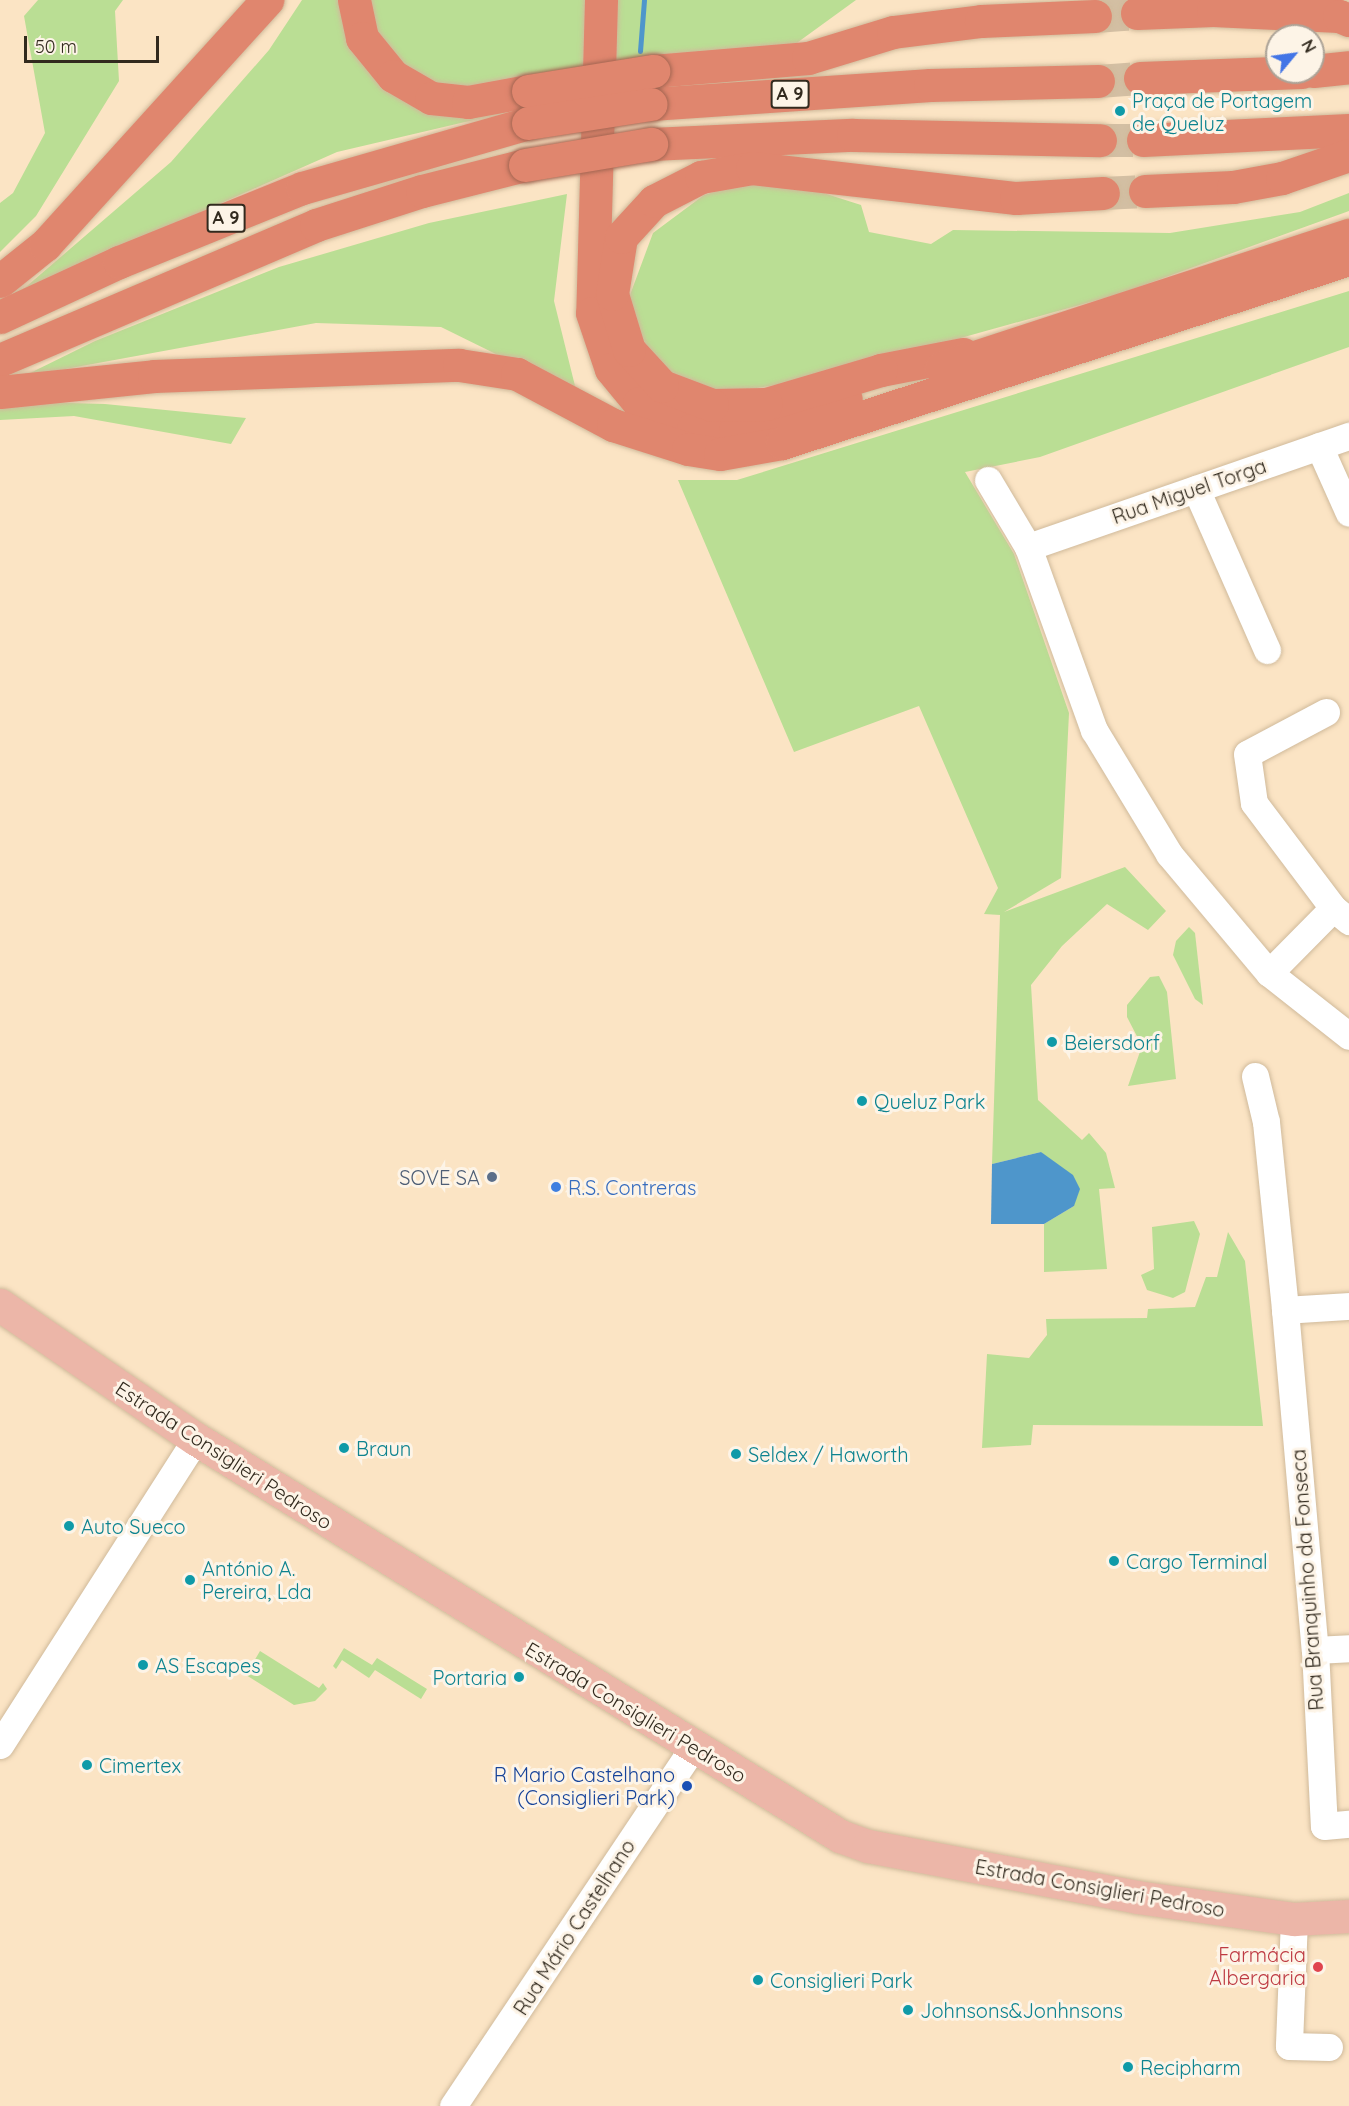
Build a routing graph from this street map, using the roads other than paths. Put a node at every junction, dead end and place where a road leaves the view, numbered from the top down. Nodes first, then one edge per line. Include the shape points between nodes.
1 (267, 0) edge
2 (354, 0) edge
3 (583, 0) edge
4 (601, 0) edge
5 (1137, 13) tunnel mouth
6 (1095, 16) tunnel mouth
7 (1349, 20) edge
8 (1349, 67) edge
9 (1325, 70) edge
10 (1265, 73) edge
11 (1140, 78) tunnel mouth
12 (1098, 81) tunnel mouth
13 (1349, 130) edge
14 (1100, 140) tunnel mouth
15 (1143, 140) tunnel mouth
16 (1349, 155) edge
17 (1145, 191) tunnel mouth
18 (1103, 194) tunnel mouth
19 (1349, 230) edge
20 (1349, 235) edge
21 (1317, 243) junction
22 (1349, 259) edge
23 (0, 281) edge
24 (0, 316) edge
25 (997, 347) junction
26 (0, 360) edge
27 (0, 392) edge
28 (1349, 436) edge
29 (652, 439) junction
30 (1319, 446) junction
31 (988, 480) dead end
32 (1196, 489) junction
33 (1349, 513) edge
34 (1028, 547) junction
35 (1267, 650) dead end
36 (1326, 712) dead end
37 (1341, 915) edge
38 (1269, 973) junction
39 (1349, 1036) edge
40 (1255, 1076) dead end
41 (0, 1305) edge
42 (1349, 1306) edge
43 (1285, 1310) junction
44 (196, 1439) junction
45 (1349, 1648) edge
46 (1315, 1650) junction
47 (0, 1746) edge
48 (693, 1747) junction
49 (1349, 1824) edge
50 (1349, 1916) edge
51 (1294, 1919) junction
52 (1329, 2047) dead end
53 (453, 2106) edge

1 - 23 highway via 45,246
2 - 6 highway, bridge via 362,38 393,76 431,98 468,102 653,71 808,58 893,32 981,21
3 - 29 highway via 575,313 579,336 596,380
4 - 25 highway via 592,313 610,369 639,403 693,429 735,430 888,388
5 - 7 highway via 1213,10 1339,16
8 - 9 highway
10 - 11 highway
12 - 24 highway, A 9, bridge via 930,85 651,104 528,123 302,188 119,262
13 - 15 highway
14 - 26 highway, A 9, bridge via 853,135 651,144 525,165 422,190 316,225
16 - 17 highway via 1282,178 1233,187
18 - 25 highway via 1016,198 752,168 701,177 654,201 621,237 612,294 629,350 662,386 712,405 766,404 881,370
19 - 21 highway
20 - 21 highway
21 - 25 highway
22 - 29 highway via 782,443 720,454
27 - 29 highway via 154,376 459,365 517,374 612,425
28 - 30 street, Rua Miguel Torga
30 - 32 street, Rua Miguel Torga
30 - 33 street
31 - 34 street
32 - 34 street, Rua Miguel Torga
32 - 35 street
34 - 38 street via 1094,730 1169,854
36 - 37 street via 1248,754 1254,803
37 - 38 street
38 - 39 street
40 - 43 street, Rua Branquinho da Fonseca via 1266,1122
41 - 44 main road, Estrada Consiglieri Pedroso
42 - 43 street
43 - 46 street, Rua Branquinho da Fonseca
44 - 47 street
44 - 48 main road, Estrada Consiglieri Pedroso
45 - 46 street
46 - 49 street, Rua Branquinho da Fonseca via 1324,1826
48 - 51 main road, Estrada Consiglieri Pedroso via 840,1836 868,1846 1137,1897
48 - 53 street, Rua Mário Castelhano
50 - 51 main road, Estrada Consiglieri Pedroso
51 - 52 street via 1289,2046

